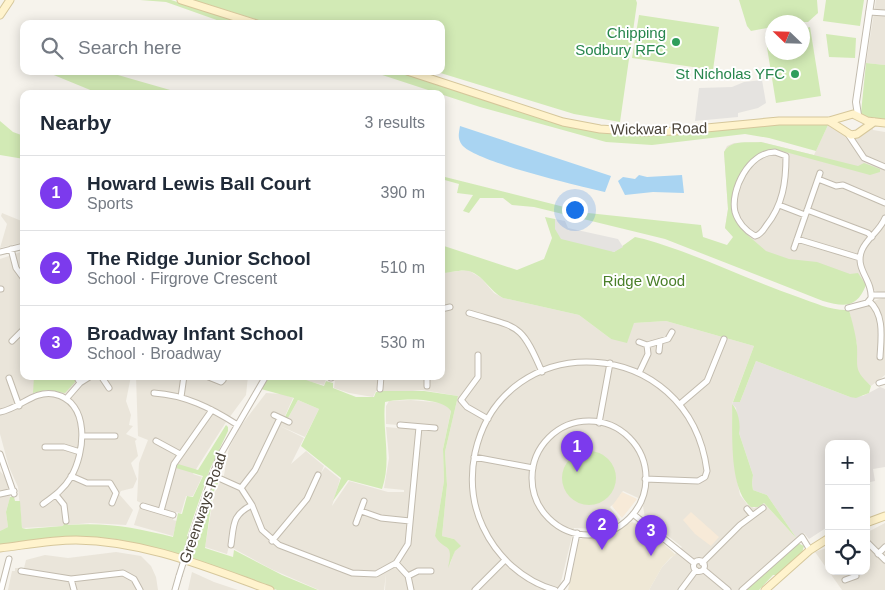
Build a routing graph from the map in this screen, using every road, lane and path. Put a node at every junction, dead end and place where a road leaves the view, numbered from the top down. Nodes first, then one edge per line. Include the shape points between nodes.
1 (10, 0) edge
2 (181, 0) edge
3 (871, 0) edge
4 (869, 12) junction
5 (885, 13) edge
6 (0, 15) edge
7 (244, 20) edge
8 (419, 75) edge
9 (856, 102) junction
10 (846, 117) junction
11 (860, 117) junction
12 (829, 121) junction
13 (874, 122) junction
14 (885, 123) edge
15 (861, 131) junction
16 (846, 132) junction
17 (858, 146) junction
18 (885, 166) edge
19 (820, 173) dead end
20 (818, 179) junction
21 (885, 203) edge
22 (779, 205) junction
23 (806, 213) junction
24 (885, 218) edge
25 (872, 238) junction
26 (797, 239) junction
27 (20, 247) edge
28 (794, 248) dead end
29 (11, 249) junction
30 (0, 252) edge
31 (860, 258) junction
32 (20, 274) edge
33 (872, 295) junction
34 (885, 295) edge
35 (869, 301) junction
36 (450, 307) dead end
37 (445, 308) edge
38 (848, 308) dead end
39 (469, 314) dead end
40 (672, 332) dead end
41 (20, 333) edge
42 (645, 336) dead end
43 (724, 339) dead end
44 (12, 341) dead end
45 (660, 342) junction
46 (643, 343) junction
47 (660, 351) dead end
48 (478, 355) dead end
49 (880, 357) dead end
50 (610, 363) junction
51 (479, 369) junction
52 (486, 369) dead end
53 (542, 372) junction
54 (639, 373) junction
55 (78, 380) edge
56 (85, 380) edge
57 (104, 380) edge
58 (183, 380) edge
59 (216, 380) edge
60 (223, 380) dead end
61 (264, 380) edge
62 (380, 380) edge
63 (428, 380) edge
64 (9, 381) dead end
65 (80, 383) junction
66 (427, 386) dead end
67 (109, 388) dead end
68 (380, 389) dead end
69 (154, 393) dead end
70 (181, 397) junction
71 (66, 399) junction
72 (680, 404) junction
73 (19, 406) junction
74 (212, 410) junction
75 (0, 412) edge
76 (488, 419) junction
77 (289, 422) dead end
78 (599, 422) junction
79 (236, 424) junction
80 (400, 425) dead end
81 (419, 427) junction
82 (435, 428) dead end
83 (83, 436) junction
84 (115, 436) dead end
85 (156, 441) dead end
86 (45, 447) dead end
87 (80, 452) junction
88 (0, 454) edge
89 (180, 454) junction
90 (474, 457) junction
91 (533, 468) junction
92 (212, 475) junction
93 (318, 475) dead end
94 (71, 476) junction
95 (645, 480) junction
96 (240, 488) junction
97 (0, 494) edge
98 (56, 495) junction
99 (364, 501) dead end
100 (112, 503) dead end
101 (43, 504) dead end
102 (252, 505) junction
103 (143, 506) dead end
104 (763, 508) dead end
105 (747, 509) dead end
106 (161, 511) junction
107 (360, 511) junction
108 (633, 514) junction
109 (173, 515) dead end
110 (752, 515) junction
111 (885, 516) edge
112 (66, 520) dead end
113 (410, 521) junction
114 (870, 522) edge
115 (356, 523) dead end
116 (577, 534) junction
117 (272, 541) junction
118 (825, 541) edge
119 (230, 542) dead end
120 (870, 547) edge
121 (885, 547) edge
122 (0, 550) edge
123 (810, 550) junction
124 (878, 554) junction
125 (9, 559) dead end
126 (505, 560) junction
127 (885, 560) edge
128 (694, 563) junction
129 (702, 563) junction
130 (396, 564) junction
131 (26, 569) dead end
132 (428, 569) dead end
133 (696, 570) junction
134 (704, 570) junction
135 (849, 575) edge
136 (408, 576) junction
137 (850, 578) dead end
138 (71, 579) junction
139 (1, 590) edge
140 (74, 590) edge
141 (140, 590) edge
142 (175, 590) edge
143 (270, 590) edge
144 (411, 590) edge
145 (475, 590) edge
146 (555, 590) edge
147 (560, 590) edge
148 (681, 590) edge
149 (728, 590) edge
150 (742, 590) edge
151 (765, 590) edge

1 - 6 main road
2 - 7 main road
3 - 4 street
4 - 5 street
4 - 9 street
8 - 12 main road, Wickwar Road via 563,122 600,129 652,132 779,121
9 - 10 street
9 - 11 street
10 - 11 main road, Wickwar Road
10 - 12 main road, Wickwar Road
10 - 16 main road via 842,124
11 - 13 main road, Wickwar Road
11 - 15 main road
12 - 16 main road
13 - 14 main road, Wickwar Road
13 - 15 main road
15 - 16 main road via 854,135
15 - 17 street
16 - 17 street
17 - 18 street via 864,158
19 - 20 street
20 - 21 street via 836,186 843,185
20 - 23 street
22 - 22 street via 774,217 757,236 742,226 736,214 736,196 746,169 765,153 786,156 785,186
22 - 23 street
23 - 25 street via 868,233
23 - 26 street
24 - 25 street
25 - 31 street via 864,246
26 - 28 street
26 - 31 street
27 - 29 street
29 - 30 street
29 - 32 street
31 - 33 street
33 - 34 street
33 - 35 street
35 - 38 street
35 - 49 street via 881,318
36 - 37 street
39 - 53 street via 521,331
40 - 45 street via 668,339
41 - 44 street
42 - 46 street
43 - 72 street via 707,381
45 - 46 street
45 - 47 street
46 - 54 street via 649,351
48 - 51 street
50 - 53 street via 580,362
50 - 54 street
50 - 78 street
51 - 52 street
51 - 76 street via 477,380 461,401
53 - 76 street via 511,392
54 - 72 street via 665,389
55 - 65 street
56 - 65 street
57 - 67 street
58 - 70 street
59 - 60 street
61 - 79 street, Greenways Road
62 - 68 street
63 - 66 street
64 - 73 street
65 - 71 street
69 - 70 street
70 - 74 street
71 - 73 street via 54,394 41,394
71 - 83 street via 78,415
72 - 95 street via 698,434 705,477 698,481
73 - 75 street
74 - 79 street
74 - 89 street
76 - 90 street
77 - 96 street via 277,416 255,470
78 - 91 street via 575,423 556,432 541,447
78 - 95 street via 613,427 630,440 642,458
79 - 92 street, Greenways Road
80 - 81 street
81 - 82 street
81 - 113 street
83 - 84 street
83 - 87 street
85 - 89 street
86 - 87 street via 64,447
87 - 94 street
88 - 97 street via 14,492
89 - 106 street via 171,472
90 - 91 street
90 - 126 street via 472,484 476,510 489,539
91 - 116 street via 532,486 541,508 557,525
92 - 96 street
92 - 142 street, Greenways Road, bridge
93 - 117 street via 304,506
94 - 98 street
94 - 100 street via 86,483 112,484 118,493
95 - 108 street via 641,500
96 - 102 street
98 - 101 street via 47,497
98 - 112 street via 64,505
99 - 107 street
102 - 117 street via 262,530
102 - 119 street via 236,516
103 - 106 street
104 - 110 street
105 - 110 street
106 - 109 street
107 - 113 street via 381,518
107 - 115 street
108 - 116 street via 610,531
108 - 128 street
110 - 129 street
111 - 114 main road
113 - 130 street via 408,544
116 - 147 street via 567,581
117 - 130 street via 358,575 381,573
118 - 123 main road
120 - 124 street
121 - 124 street
122 - 143 main road via 74,540 136,546 185,559
123 - 150 street via 802,537
123 - 151 main road
124 - 127 street
125 - 139 street
126 - 145 street
126 - 146 street via 530,580
128 - 129 street
128 - 133 street
129 - 134 street
130 - 136 street
131 - 138 street
132 - 136 street
133 - 134 street
133 - 148 street
134 - 149 street
135 - 137 street
136 - 144 street
138 - 140 street
138 - 141 street via 123,573 134,579

